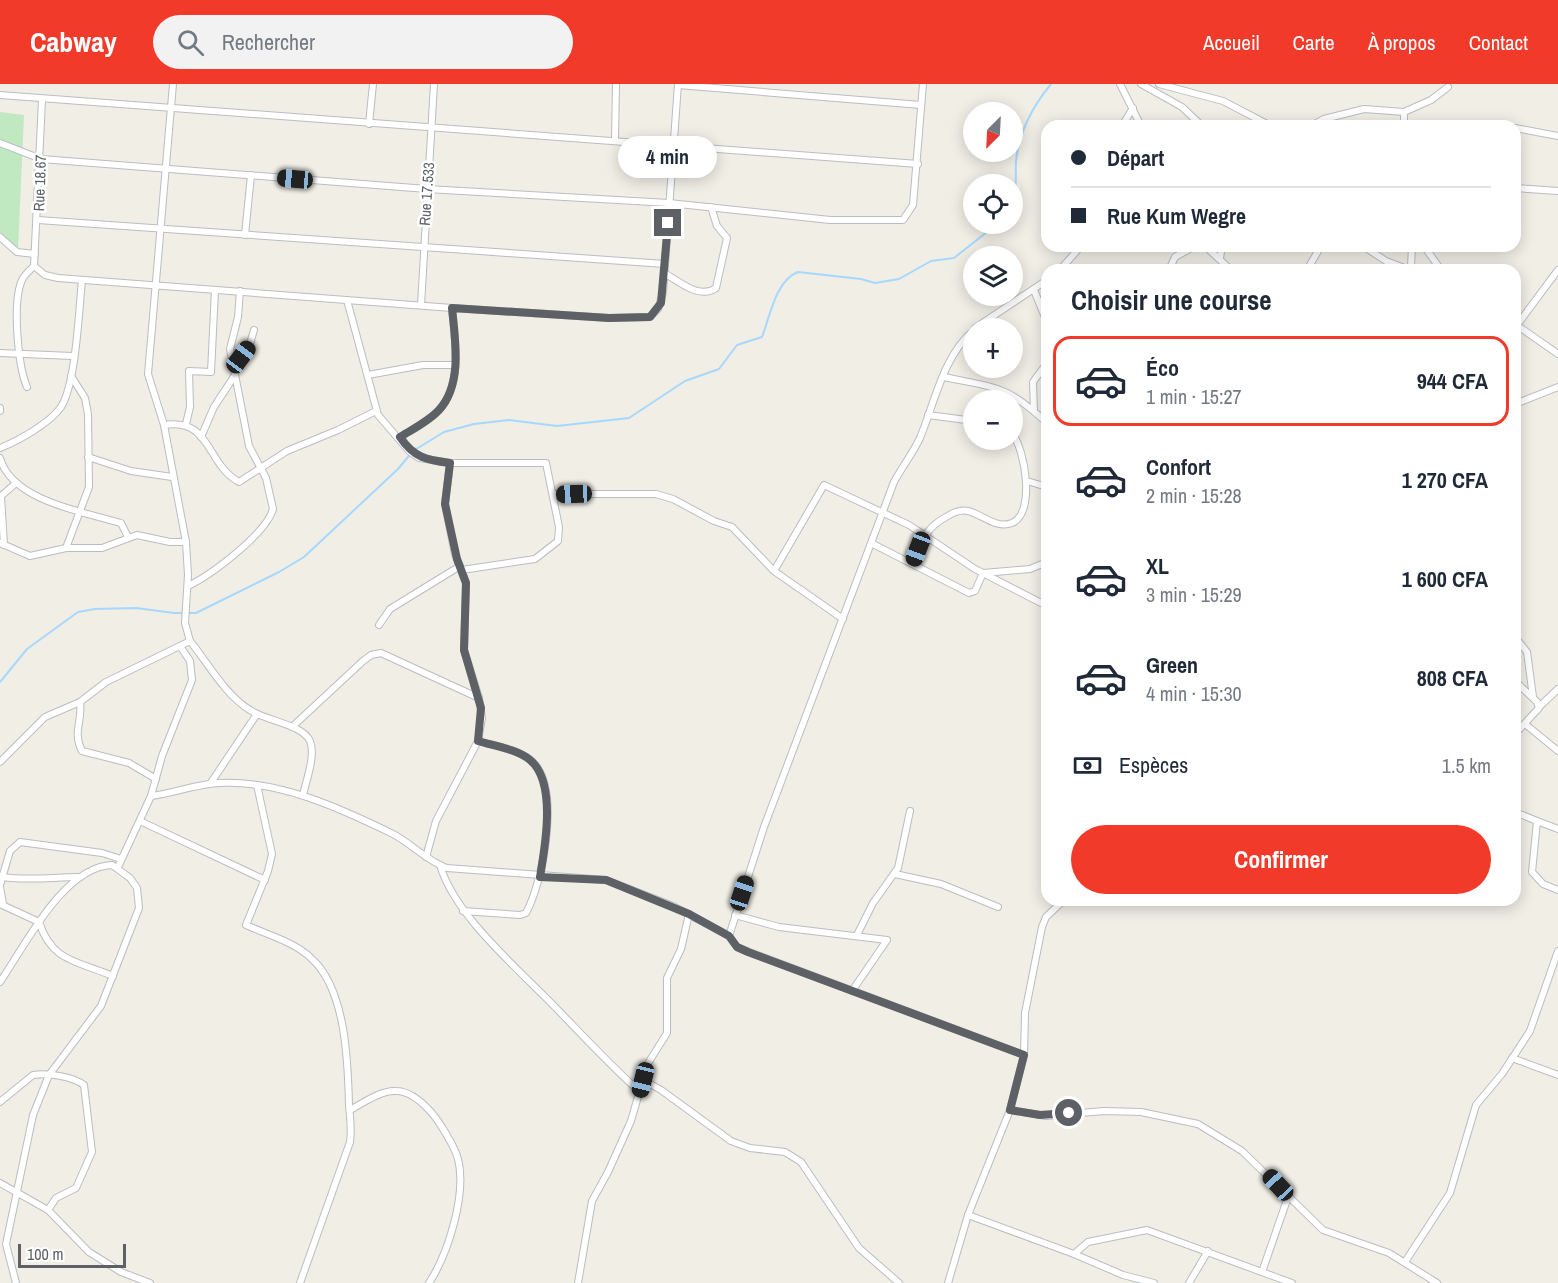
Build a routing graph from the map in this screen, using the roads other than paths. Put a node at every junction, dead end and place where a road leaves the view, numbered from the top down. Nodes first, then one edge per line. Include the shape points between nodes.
1 (172, 84) edge
2 (373, 84) edge
3 (434, 84) edge
4 (616, 84) edge
5 (923, 84) edge
6 (1120, 84) edge
7 (1141, 84) edge
8 (1158, 84) edge
9 (678, 85) edge
10 (1449, 87) dead end
11 (0, 95) edge
12 (42, 100) junction
13 (921, 105) junction
14 (1133, 108) junction
15 (171, 110) junction
16 (1404, 112) junction
17 (1126, 120) edge
18 (1138, 120) edge
19 (1196, 120) edge
20 (1258, 120) edge
21 (1322, 120) edge
22 (1404, 120) edge
23 (369, 124) junction
24 (431, 129) junction
25 (1521, 130) edge
26 (1558, 136) edge
27 (615, 140) junction
28 (0, 144) edge
29 (674, 146) junction
30 (41, 159) junction
31 (918, 164) junction
32 (167, 169) junction
33 (251, 175) junction
34 (1521, 188) edge
35 (427, 189) junction
36 (1558, 191) edge
37 (669, 203) junction
38 (711, 207) junction
39 (39, 220) junction
40 (162, 230) junction
41 (245, 235) junction
42 (0, 237) edge
43 (423, 248) junction
44 (1076, 252) edge
45 (1184, 252) edge
46 (1212, 252) edge
47 (1221, 252) edge
48 (1372, 252) edge
49 (35, 254) junction
50 (1220, 258) junction
51 (665, 264) junction
52 (1065, 264) edge
53 (1172, 264) edge
54 (1225, 264) edge
55 (1394, 264) edge
56 (34, 266) junction
57 (1558, 270) edge
58 (664, 273) junction
59 (82, 280) junction
60 (157, 285) junction
61 (1041, 285) edge
62 (215, 290) junction
63 (1034, 290) junction
64 (240, 291) junction
65 (347, 300) junction
66 (421, 305) junction
67 (1041, 307) edge
68 (452, 308) junction
69 (991, 318) edge
70 (1521, 318) edge
71 (1521, 328) edge
72 (254, 330) dead end
73 (963, 341) edge
74 (0, 353) edge
75 (1558, 354) edge
76 (19, 356) junction
77 (73, 356) junction
78 (233, 364) junction
79 (454, 365) junction
80 (1041, 371) edge
81 (236, 375) junction
82 (368, 375) junction
83 (71, 376) junction
84 (944, 377) junction
85 (27, 387) dead end
86 (1558, 387) edge
87 (1521, 402) edge
88 (376, 411) junction
89 (1034, 411) junction
90 (928, 415) junction
91 (1041, 417) edge
92 (963, 420) edge
93 (186, 424) junction
94 (164, 425) junction
95 (201, 437) junction
96 (400, 437) junction
97 (0, 448) edge
98 (1019, 450) edge
99 (88, 457) junction
100 (0, 458) edge
101 (450, 463) junction
102 (262, 469) junction
103 (172, 477) junction
104 (1027, 481) junction
105 (16, 483) junction
106 (1041, 485) edge
107 (553, 494) junction
108 (81, 511) junction
109 (884, 513) junction
110 (924, 534) junction
111 (128, 537) junction
112 (186, 542) junction
113 (2, 544) edge
114 (873, 544) junction
115 (66, 548) junction
116 (913, 564) junction
117 (1041, 564) edge
118 (461, 568) junction
119 (774, 571) junction
120 (983, 573) junction
121 (188, 586) junction
122 (1041, 603) edge
123 (843, 619) junction
124 (379, 625) dead end
125 (190, 640) junction
126 (1521, 644) edge
127 (180, 646) junction
128 (1521, 687) edge
129 (1558, 689) edge
130 (479, 698) junction
131 (1533, 698) junction
132 (80, 702) junction
133 (1539, 707) junction
134 (257, 714) junction
135 (1525, 724) junction
136 (292, 727) junction
137 (1521, 728) edge
138 (478, 741) junction
139 (1558, 751) edge
140 (0, 762) edge
141 (156, 779) junction
142 (210, 784) junction
143 (257, 785) junction
144 (303, 795) junction
145 (151, 796) junction
146 (910, 811) dead end
147 (1521, 814) edge
148 (140, 821) junction
149 (1537, 821) junction
150 (1558, 830) edge
151 (426, 857) junction
152 (121, 859) junction
153 (440, 865) junction
154 (118, 867) junction
155 (895, 874) junction
156 (3, 877) junction
157 (80, 877) junction
158 (540, 877) junction
159 (265, 880) junction
160 (0, 886) edge
161 (1558, 890) edge
162 (1, 904) edge
163 (1058, 906) edge
164 (998, 907) dead end
165 (463, 910) junction
166 (689, 914) junction
167 (735, 915) junction
168 (39, 922) junction
169 (857, 935) junction
170 (729, 936) junction
171 (1558, 951) edge
172 (1554, 964) junction
173 (1558, 970) edge
174 (112, 976) junction
175 (0, 982) edge
176 (852, 991) junction
177 (1024, 1055) junction
178 (1512, 1059) junction
179 (50, 1075) junction
180 (1558, 1075) edge
181 (643, 1080) junction
182 (640, 1092) junction
183 (0, 1102) edge
184 (350, 1110) junction
185 (1010, 1110) junction
186 (0, 1183) edge
187 (15, 1192) junction
188 (1288, 1197) junction
189 (48, 1210) junction
190 (968, 1215) junction
191 (3, 1243) edge
192 (1208, 1251) junction
193 (1074, 1254) junction
194 (1405, 1262) junction
195 (1262, 1272) junction
196 (15, 1283) edge
197 (150, 1283) edge
198 (300, 1283) edge
199 (429, 1283) edge
200 (578, 1283) edge
201 (899, 1283) edge
202 (948, 1283) edge
203 (1154, 1283) edge
204 (1189, 1283) edge
205 (1292, 1283) edge
206 (1437, 1283) edge

1 - 15 street
2 - 23 street
3 - 24 street, Rue 17.533
4 - 27 street
5 - 13 street
6 - 14 street
7 - 19 street via 1182,107
8 - 20 street via 1222,101
9 - 13 street
9 - 29 street
10 - 16 street
11 - 12 street
12 - 15 street
12 - 30 street, Rue 18.67
13 - 31 street
14 - 17 street
14 - 18 street
15 - 23 street
15 - 32 street
16 - 21 street via 1364,109
16 - 22 street
23 - 24 street
24 - 27 street
24 - 35 street, Rue 17.533
25 - 26 street
27 - 29 street
28 - 30 street
29 - 31 street
29 - 37 street
30 - 32 street
30 - 39 street, Rue 18.67
31 - 38 street via 913,205 903,220 830,220
32 - 33 street
32 - 40 street
33 - 35 street
33 - 41 street
34 - 36 street
35 - 37 street
35 - 43 street, Rue 17.533
37 - 38 street
37 - 51 street
38 - 58 street via 717,226 727,238 716,288 704,293
39 - 40 street
39 - 49 street, Rue 18.67
40 - 41 street
40 - 60 street
41 - 43 street
42 - 49 street via 17,252
43 - 51 street
43 - 66 street, Rue 17.533
44 - 52 street
45 - 53 street
46 - 50 street
47 - 50 street
48 - 55 street
49 - 56 street, Rue 18.67
50 - 54 street
51 - 58 street
56 - 59 street via 52,278
56 - 76 street via 20,286 16,337
57 - 70 street
58 - 68 street via 661,303 655,314 642,318
59 - 60 street
59 - 77 street
60 - 62 street
60 - 94 street via 147,374
61 - 63 street
62 - 64 street
62 - 93 street via 211,372 189,371 190,410
63 - 67 street
63 - 69 street
64 - 65 street
64 - 78 street via 238,317 230,341
65 - 66 street
65 - 82 street
66 - 68 street
68 - 79 street
71 - 75 street
72 - 78 street via 249,347
73 - 84 street
74 - 76 street
76 - 77 street
76 - 85 street
77 - 83 street
78 - 81 street
79 - 82 street via 423,365
79 - 96 street via 449,393 439,411
80 - 89 street via 1033,382
81 - 95 street via 214,407
81 - 102 street via 249,446
82 - 88 street
83 - 97 street via 57,411 22,438
83 - 99 street via 85,398
84 - 89 street via 999,387
84 - 90 street
86 - 87 street
88 - 96 street
88 - 102 street via 287,451
89 - 91 street
90 - 92 street
90 - 109 street via 920,438 894,482
93 - 94 street
93 - 95 street
94 - 103 street
95 - 102 street via 216,462 236,480 245,480
96 - 101 street via 419,458
98 - 104 street
99 - 103 street via 131,471
99 - 108 street via 89,487
100 - 105 street
101 - 107 street via 546,463
101 - 118 street via 445,504
102 - 121 street via 273,503 272,514 229,559
103 - 112 street
104 - 106 street
104 - 110 street via 1021,513 1013,522 994,523 959,511 938,520
105 - 108 street via 37,497
105 - 113 street via 1,496
107 - 118 street via 559,536 554,546 535,559
107 - 119 street via 664,496 732,527
108 - 111 street via 121,523
108 - 115 street
109 - 110 street
109 - 114 street
109 - 119 street via 824,484
110 - 116 street
110 - 120 street
111 - 112 street
111 - 115 street via 102,548
112 - 121 street
113 - 115 street via 30,556
114 - 116 street
114 - 123 street
116 - 120 street via 969,593 975,591
117 - 120 street
118 - 124 street via 390,609
118 - 130 street via 466,583 464,650
119 - 123 street
120 - 122 street
121 - 125 street via 185,623
123 - 167 street
125 - 127 street
125 - 134 street via 236,698
126 - 131 street via 1527,652
127 - 132 street via 106,682
127 - 141 street via 190,661 192,680
128 - 131 street
129 - 133 street
130 - 136 street via 381,654 371,655
130 - 138 street via 482,718
131 - 133 street
132 - 140 street via 40,720
132 - 141 street via 82,711 76,737 82,750 129,763
133 - 135 street
134 - 136 street
134 - 142 street
135 - 137 street
135 - 139 street
136 - 144 street via 304,733 312,746
138 - 151 street via 436,821
138 - 158 street via 525,756 537,768 546,796 547,832
141 - 145 street
142 - 143 street
142 - 145 street
143 - 144 street
143 - 159 street via 271,842
144 - 151 street via 394,835
145 - 148 street
146 - 155 street
147 - 149 street
148 - 152 street
148 - 159 street
149 - 150 street
149 - 161 street via 1532,872 1543,884
151 - 153 street
152 - 154 street
152 - 156 street via 102,852 20,842 10,851
153 - 158 street
153 - 165 street
154 - 157 street via 99,867
154 - 174 street via 137,888 139,908
155 - 164 street via 941,884
155 - 169 street via 873,903
156 - 157 street
156 - 160 street
157 - 168 street
158 - 165 street via 523,915
158 - 166 street via 606,880
159 - 184 street via 246,925 293,946 320,968 344,1036
160 - 162 street
162 - 168 street
163 - 177 street via 1042,927 1025,1013
165 - 182 street
166 - 170 street
166 - 181 street via 681,949 667,978 667,1034 647,1065
167 - 169 street via 779,927
167 - 170 street
168 - 174 street via 45,940 58,954
168 - 175 street
169 - 176 street via 886,939
170 - 176 street via 737,947
171 - 172 street
172 - 173 street
172 - 178 street via 1537,1015
174 - 179 street via 101,1006
176 - 177 street
177 - 185 street
178 - 180 street
178 - 194 street via 1476,1105 1450,1193
179 - 183 street via 29,1077
179 - 187 street via 33,1115
179 - 189 street via 84,1085 92,1152 76,1188 56,1198
181 - 182 street
181 - 201 street via 731,1141 750,1148 785,1152 801,1162 859,1248
182 - 200 street via 592,1201
184 - 198 street via 350,1142
184 - 199 street via 396,1090 407,1093 438,1120 456,1152 460,1167 458,1211
185 - 188 street via 1046,1116 1141,1112 1198,1124 1242,1151
185 - 190 street
186 - 187 street
187 - 189 street
187 - 191 street
188 - 194 street via 1323,1230 1375,1247
188 - 195 street
189 - 197 street via 89,1252 121,1272
190 - 193 street
190 - 202 street
191 - 196 street
192 - 193 street via 1147,1230 1088,1242
192 - 195 street
192 - 204 street
193 - 203 street via 1123,1275
194 - 206 street
195 - 205 street

